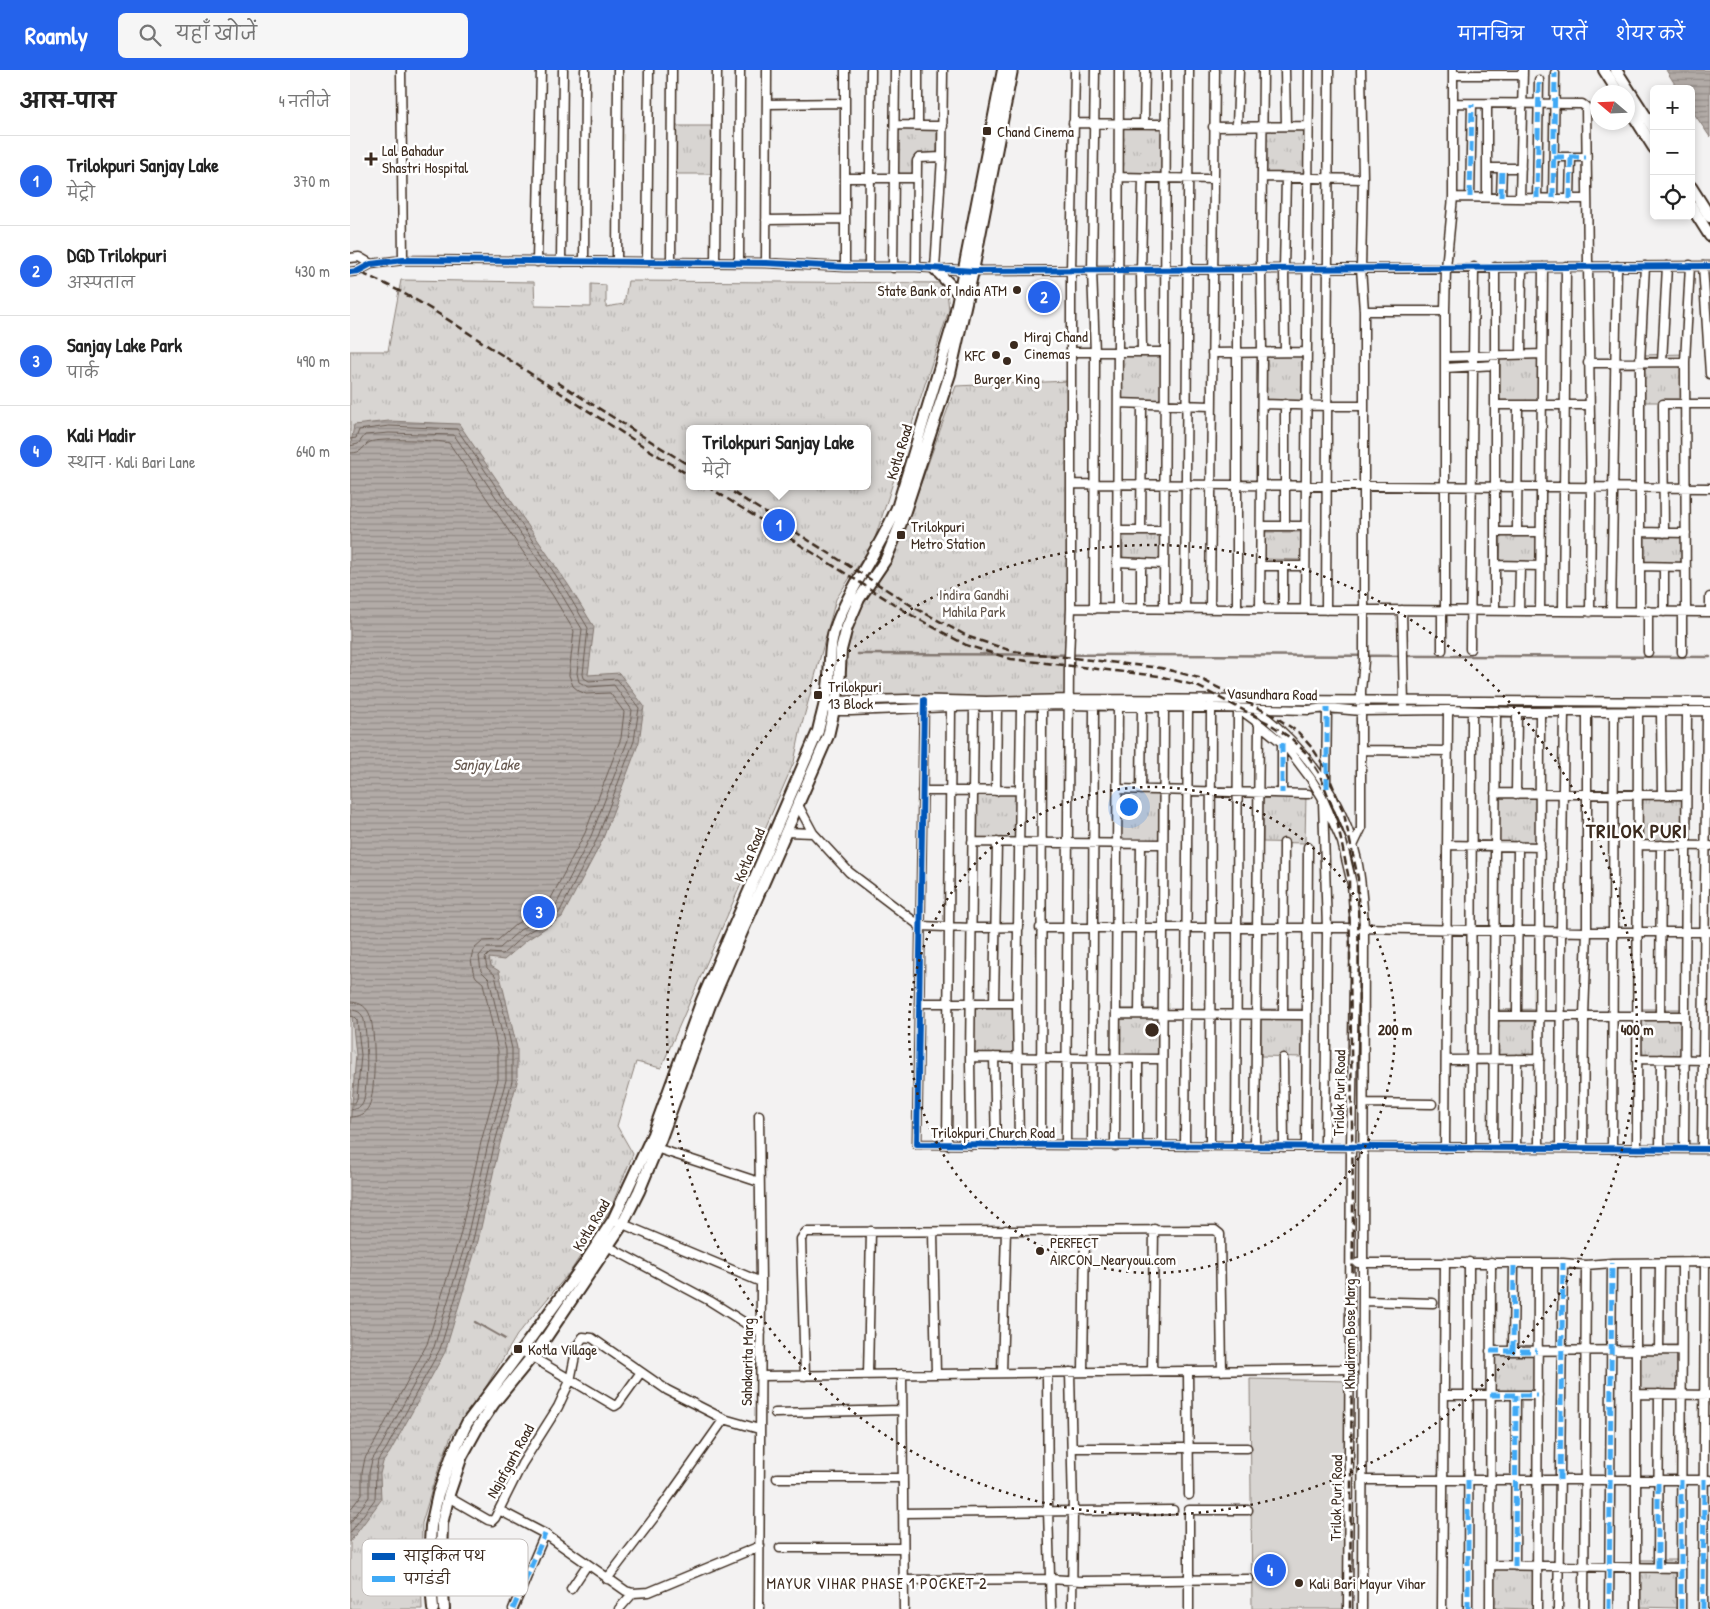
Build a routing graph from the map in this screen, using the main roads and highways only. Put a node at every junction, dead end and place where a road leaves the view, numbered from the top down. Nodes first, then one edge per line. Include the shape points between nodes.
1 (1004, 70) edge
2 (1012, 70) edge
3 (1604, 70) edge
4 (1616, 70) edge
5 (1614, 85) edge
6 (1635, 118) edge
7 (1650, 123) edge
8 (1650, 142) edge
9 (1695, 194) edge
10 (1695, 212) edge
11 (1710, 217) edge
12 (1710, 236) edge
13 (935, 269) road end
14 (969, 270) junction
15 (959, 294) junction
16 (618, 1222) junction
17 (431, 1539) edge
18 (441, 1539) edge
19 (432, 1596) edge
20 (443, 1596) edge
21 (433, 1609) edge
22 (444, 1609) edge

1 - 14 main road, Kotla Road
2 - 14 main road, Kotla Road
3 - 5 main road
4 - 7 main road
6 - 8 main road
9 - 11 main road
10 - 12 main road
13 - 15 main road
14 - 15 main road, Kotla Road
14 - 16 main road, Kotla Road via 950,374 902,523 886,559 859,599 847,627 841,650 839,688 828,736 710,1004 639,1191
15 - 16 main road, Kotla Road via 944,358 898,505 836,624 818,732 702,1000
16 - 17 main road, Kotla Road via 467,1423 438,1494
16 - 18 main road, Kotla Road via 609,1247 478,1427 462,1456 448,1498
19 - 21 main road, Kotla Road
20 - 22 main road, Kotla Road

